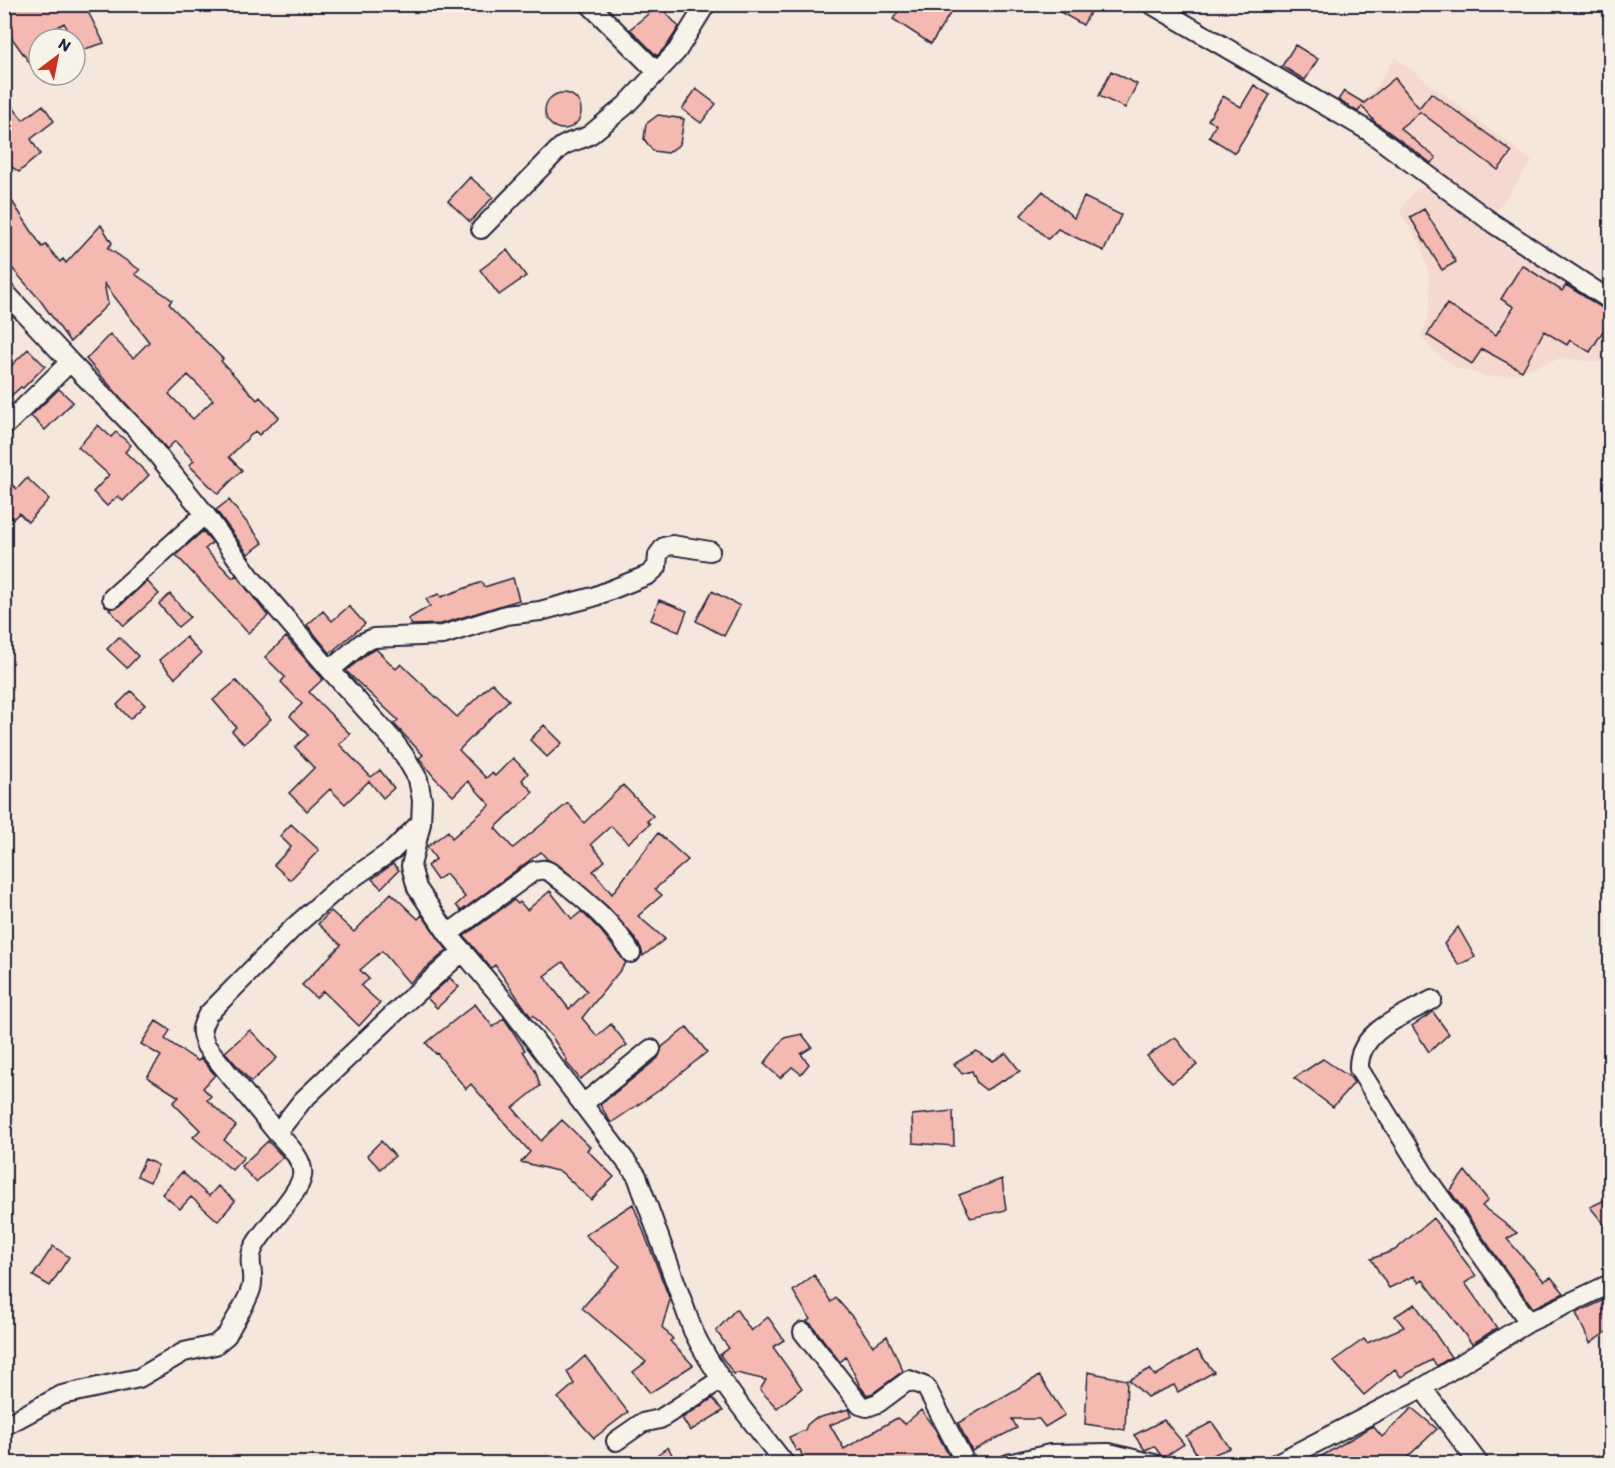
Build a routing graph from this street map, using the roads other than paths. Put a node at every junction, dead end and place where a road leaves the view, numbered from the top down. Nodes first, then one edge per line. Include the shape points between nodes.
1 (589, 4) edge
2 (705, 4) edge
3 (1152, 4) edge
4 (657, 72) junction
5 (481, 229) dead end
6 (4, 291) edge
7 (1611, 300) edge
8 (70, 362) junction
9 (4, 427) edge
10 (205, 514) junction
11 (710, 551) dead end
12 (112, 598) dead end
13 (330, 670) junction
14 (421, 823) junction
15 (448, 934) junction
16 (463, 951) junction
17 (631, 953) dead end
18 (1432, 1000) dead end
19 (651, 1049) dead end
20 (583, 1104) junction
21 (277, 1133) junction
22 (1611, 1284) edge
23 (1529, 1322) junction
24 (803, 1332) dead end
25 (720, 1380) junction
26 (1422, 1388) junction
27 (4, 1426) edge
28 (616, 1441) dead end
29 (1112, 1458) edge
30 (785, 1464) edge
31 (966, 1464) edge
32 (1008, 1464) edge
33 (1154, 1464) edge
34 (1275, 1464) edge
35 (1479, 1464) edge

1 - 4 street
2 - 4 street via 677,51
3 - 7 street via 1367,130 1494,224
4 - 5 street via 591,134 560,148
6 - 8 street
8 - 9 street
8 - 10 street via 139,432
10 - 12 street
10 - 13 street via 252,579
11 - 13 street via 664,547 658,555 657,567 648,575 593,597 506,615 443,635 374,638 362,643
13 - 14 street via 406,758 418,779
14 - 15 street via 411,866 413,878
14 - 21 street via 393,850 337,889 294,927 202,1024 200,1032 206,1046
15 - 16 street
15 - 17 street via 541,869 608,923
16 - 20 street
16 - 21 street via 302,1101
18 - 23 street via 1370,1038 1358,1060 1359,1069 1428,1180
19 - 20 street
20 - 25 street via 637,1176 693,1331
21 - 27 street via 302,1167 302,1176 250,1253 250,1291 227,1335 214,1344 184,1352 138,1378 62,1395
22 - 23 street
23 - 26 street
24 - 31 street via 860,1405 878,1403 909,1380 926,1387
25 - 28 street via 660,1419 642,1423
25 - 30 street
26 - 34 street
26 - 35 street
29 - 32 street via 1050,1454
29 - 33 street

